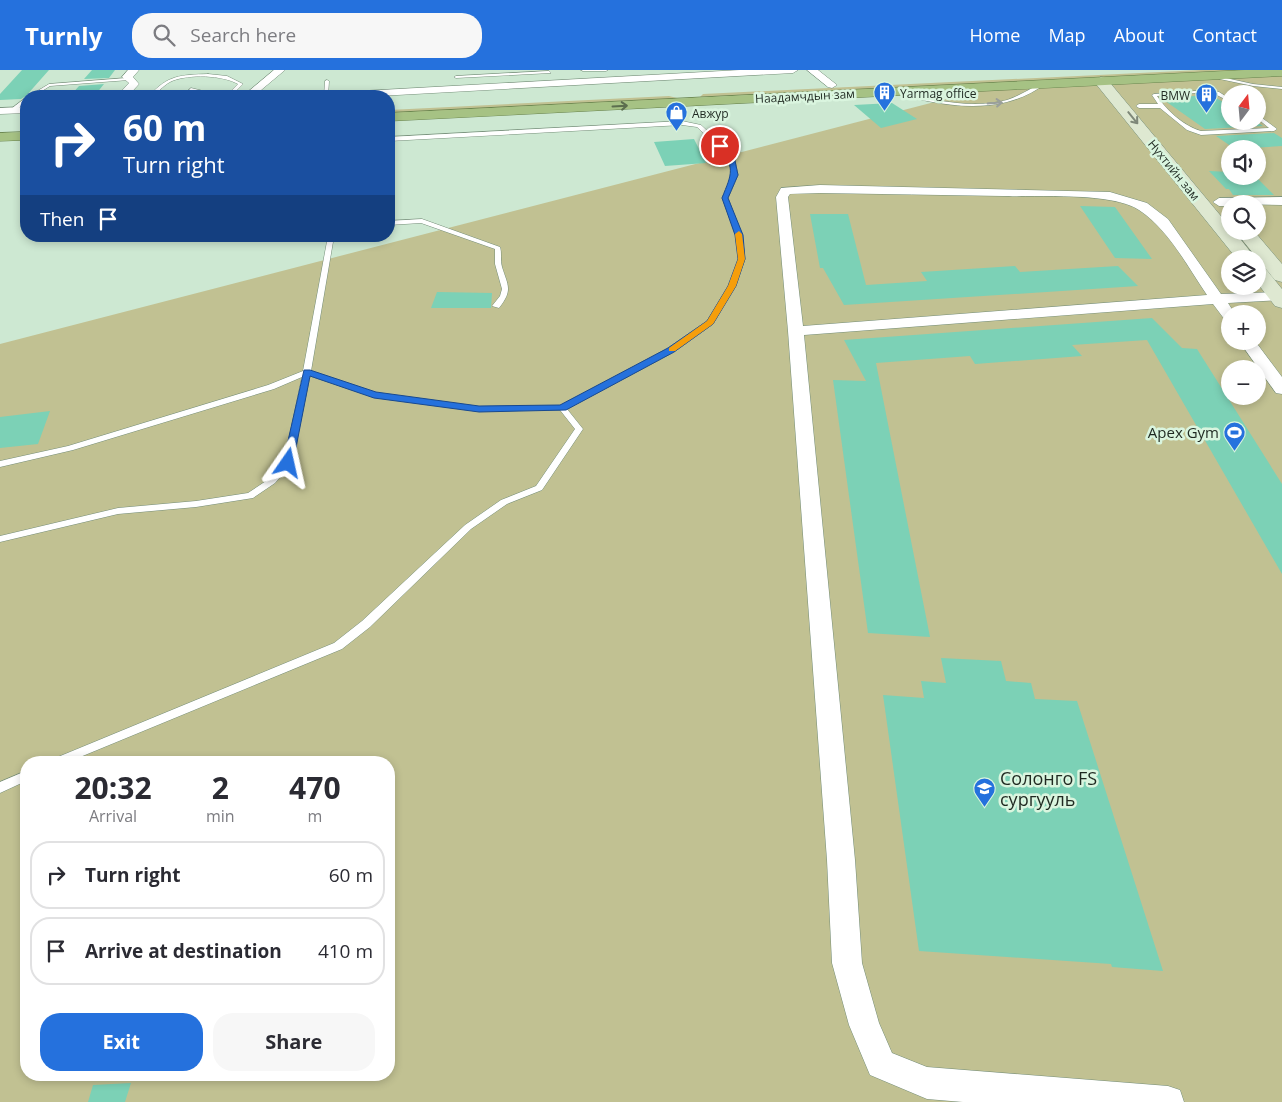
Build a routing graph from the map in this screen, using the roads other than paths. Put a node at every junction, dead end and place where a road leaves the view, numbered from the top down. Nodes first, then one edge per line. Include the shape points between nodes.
1 (134, 70) edge
2 (280, 70) edge
3 (583, 70) edge
4 (606, 70) edge
5 (793, 70) edge
6 (812, 70) edge
7 (1132, 70) edge
8 (550, 71) edge
9 (1282, 72) edge
10 (1198, 74) edge
11 (456, 77) joint
12 (127, 79) junction
13 (327, 81) dead end
14 (1108, 81) junction
15 (548, 84) junction
16 (832, 85) junction
17 (1282, 88) edge
18 (190, 89) dead end
19 (41, 90) edge
20 (128, 90) edge
21 (158, 90) joint
22 (166, 90) dead end
23 (200, 90) edge
24 (234, 90) edge
25 (255, 90) edge
26 (327, 90) edge
27 (457, 90) junction
28 (395, 93) edge
29 (1221, 95) edge
30 (688, 97) junction
31 (20, 105) edge
32 (1139, 106) junction
33 (1161, 106) junction
34 (395, 107) edge
35 (13, 110) junction
36 (20, 110) edge
37 (0, 111) edge
38 (395, 117) edge
39 (1266, 123) edge
40 (20, 124) edge
41 (0, 125) edge
42 (1266, 129) edge
43 (1256, 130) edge
44 (20, 136) edge
45 (0, 137) edge
46 (395, 139) edge
47 (1282, 201) edge
48 (1219, 202) junction
49 (1221, 204) edge
50 (395, 223) edge
51 (1252, 240) edge
52 (330, 242) edge
53 (1240, 250) edge
54 (1282, 276) edge
55 (1266, 281) edge
56 (1281, 298) edge
57 (1217, 299) junction
58 (1221, 305) edge
59 (496, 306) dead end
60 (796, 331) junction
61 (1254, 350) edge
62 (307, 372) junction
63 (1282, 389) edge
64 (562, 408) junction
65 (0, 464) edge
66 (0, 539) edge
67 (72, 756) edge
68 (20, 779) edge
69 (0, 788) edge
70 (1168, 1102) edge

1 - 12 street
2 - 25 street
3 - 4 lane
5 - 15 street
6 - 16 street
7 - 16 highway, Наадамчдын зам
8 - 11 lane
8 - 15 lane
9 - 10 highway, Наадамчдын зам
10 - 14 highway, Наадамчдын зам
10 - 17 lane
11 - 27 street
12 - 19 lane via 49,85
12 - 20 street via 134,82
13 - 26 lane
30 -> 14 highway, Наадамчдын зам via 895,92
14 - 32 main road, Нүхтийн зам
14 -> 53 main road, Нүхтийн зам
15 - 27 street
16 - 30 highway, Наадамчдын зам
18 - 23 lane
21 - 22 lane
21 - 24 lane via 172,79 186,77 233,78 241,84
27 - 28 street
29 - 33 lane via 1209,91 1157,94 1154,97
30 - 34 highway, Наадамчдын зам
38 -> 30 highway, Наадамчдын зам
31 - 35 lane
32 - 33 lane
32 - 48 main road, Нүхтийн зам
33 - 43 lane via 1189,129 1201,133
35 - 36 street
35 - 37 street
39 - 42 lane via 1274,129
40 - 41 highway
44 - 45 highway
46 - 64 lane via 682,123 699,126 731,156 734,175 725,198 739,235 742,259 732,286 710,322 671,350
47 - 48 street
48 - 49 main road, Нүхтийн зам
50 - 59 lane via 422,221 498,248 499,268 507,285 506,296
51 - 54 main road
52 - 62 lane
55 - 56 main road
56 - 57 street
57 - 58 street
57 - 60 street
57 - 60 street via 1163,222 1142,206 1118,198 790,190 785,191 782,197
60 - 70 street via 840,850 846,963 864,1025 881,1064 927,1083
61 - 63 street
62 - 64 lane via 374,395 479,409
62 - 65 lane via 271,387 70,448
62 - 66 lane via 288,463 272,481 250,496 118,511
64 - 67 lane via 579,429 539,488 504,502 468,527 366,624 338,646
68 - 69 lane

